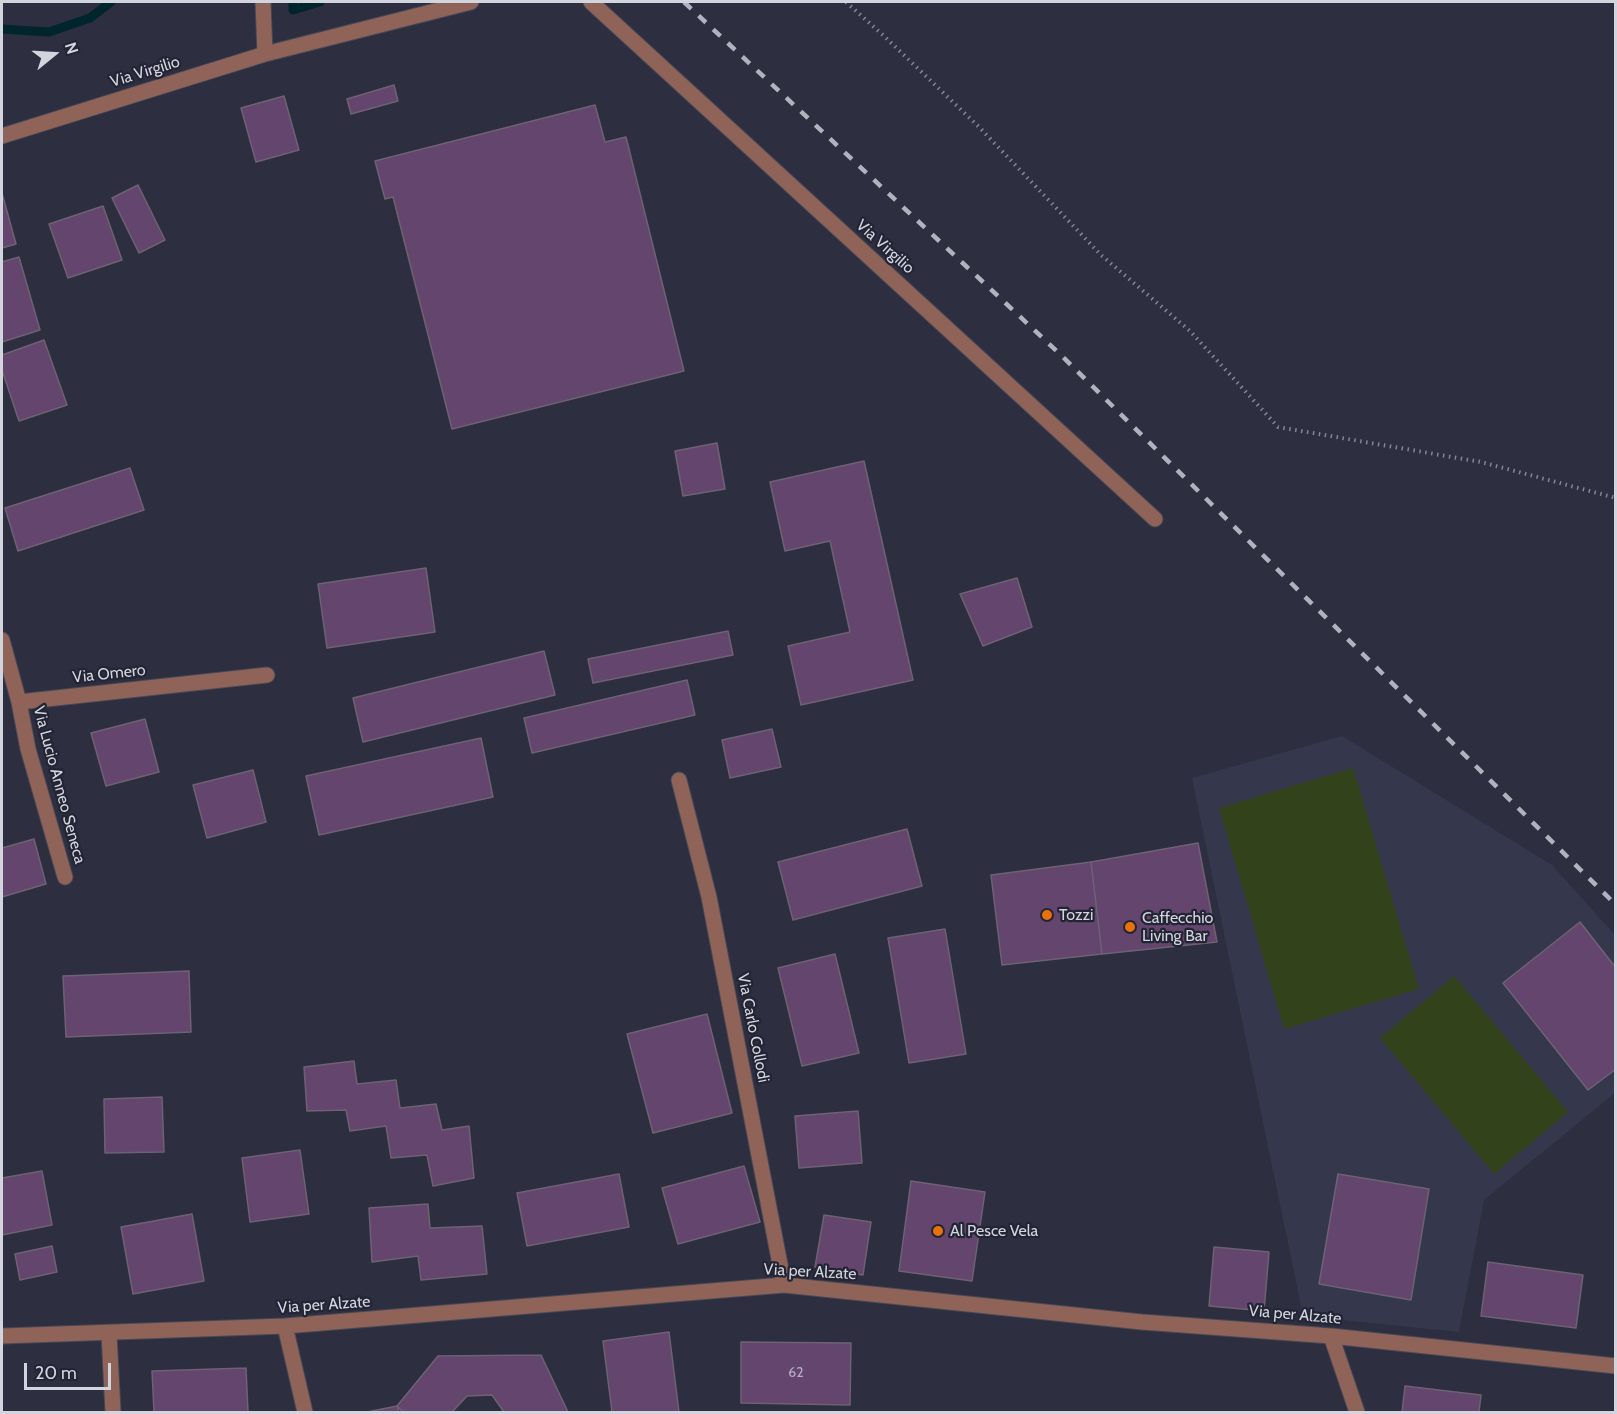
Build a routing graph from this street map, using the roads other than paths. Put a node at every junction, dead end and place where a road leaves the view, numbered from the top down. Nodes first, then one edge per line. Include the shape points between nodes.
1 (263, 2) edge
2 (471, 2) edge
3 (591, 2) edge
4 (265, 54) junction
5 (2, 136) edge
6 (1155, 519) dead end
7 (2, 640) edge
8 (267, 675) dead end
9 (19, 702) junction
10 (679, 780) dead end
11 (65, 877) dead end
12 (783, 1285) junction
13 (285, 1326) junction
14 (109, 1334) junction
15 (2, 1336) edge
16 (1331, 1336) junction
17 (1616, 1366) edge
18 (113, 1413) edge
19 (305, 1413) edge
20 (1357, 1413) edge

1 - 4 street
2 - 4 street, Via Virgilio
3 - 6 street, Via Virgilio
4 - 5 street, Via Virgilio
7 - 9 street
8 - 9 street, Via Omero
9 - 11 street, Via Lucio Anneo Seneca via 28,749
10 - 12 street, Via Carlo Collodi via 709,897
12 - 13 street, Via per Alzate
12 - 16 street, Via per Alzate via 1142,1322
13 - 14 street, Via per Alzate
13 - 19 street
14 - 15 street, Via per Alzate
14 - 18 street
16 - 17 street, Via per Alzate
16 - 20 street

